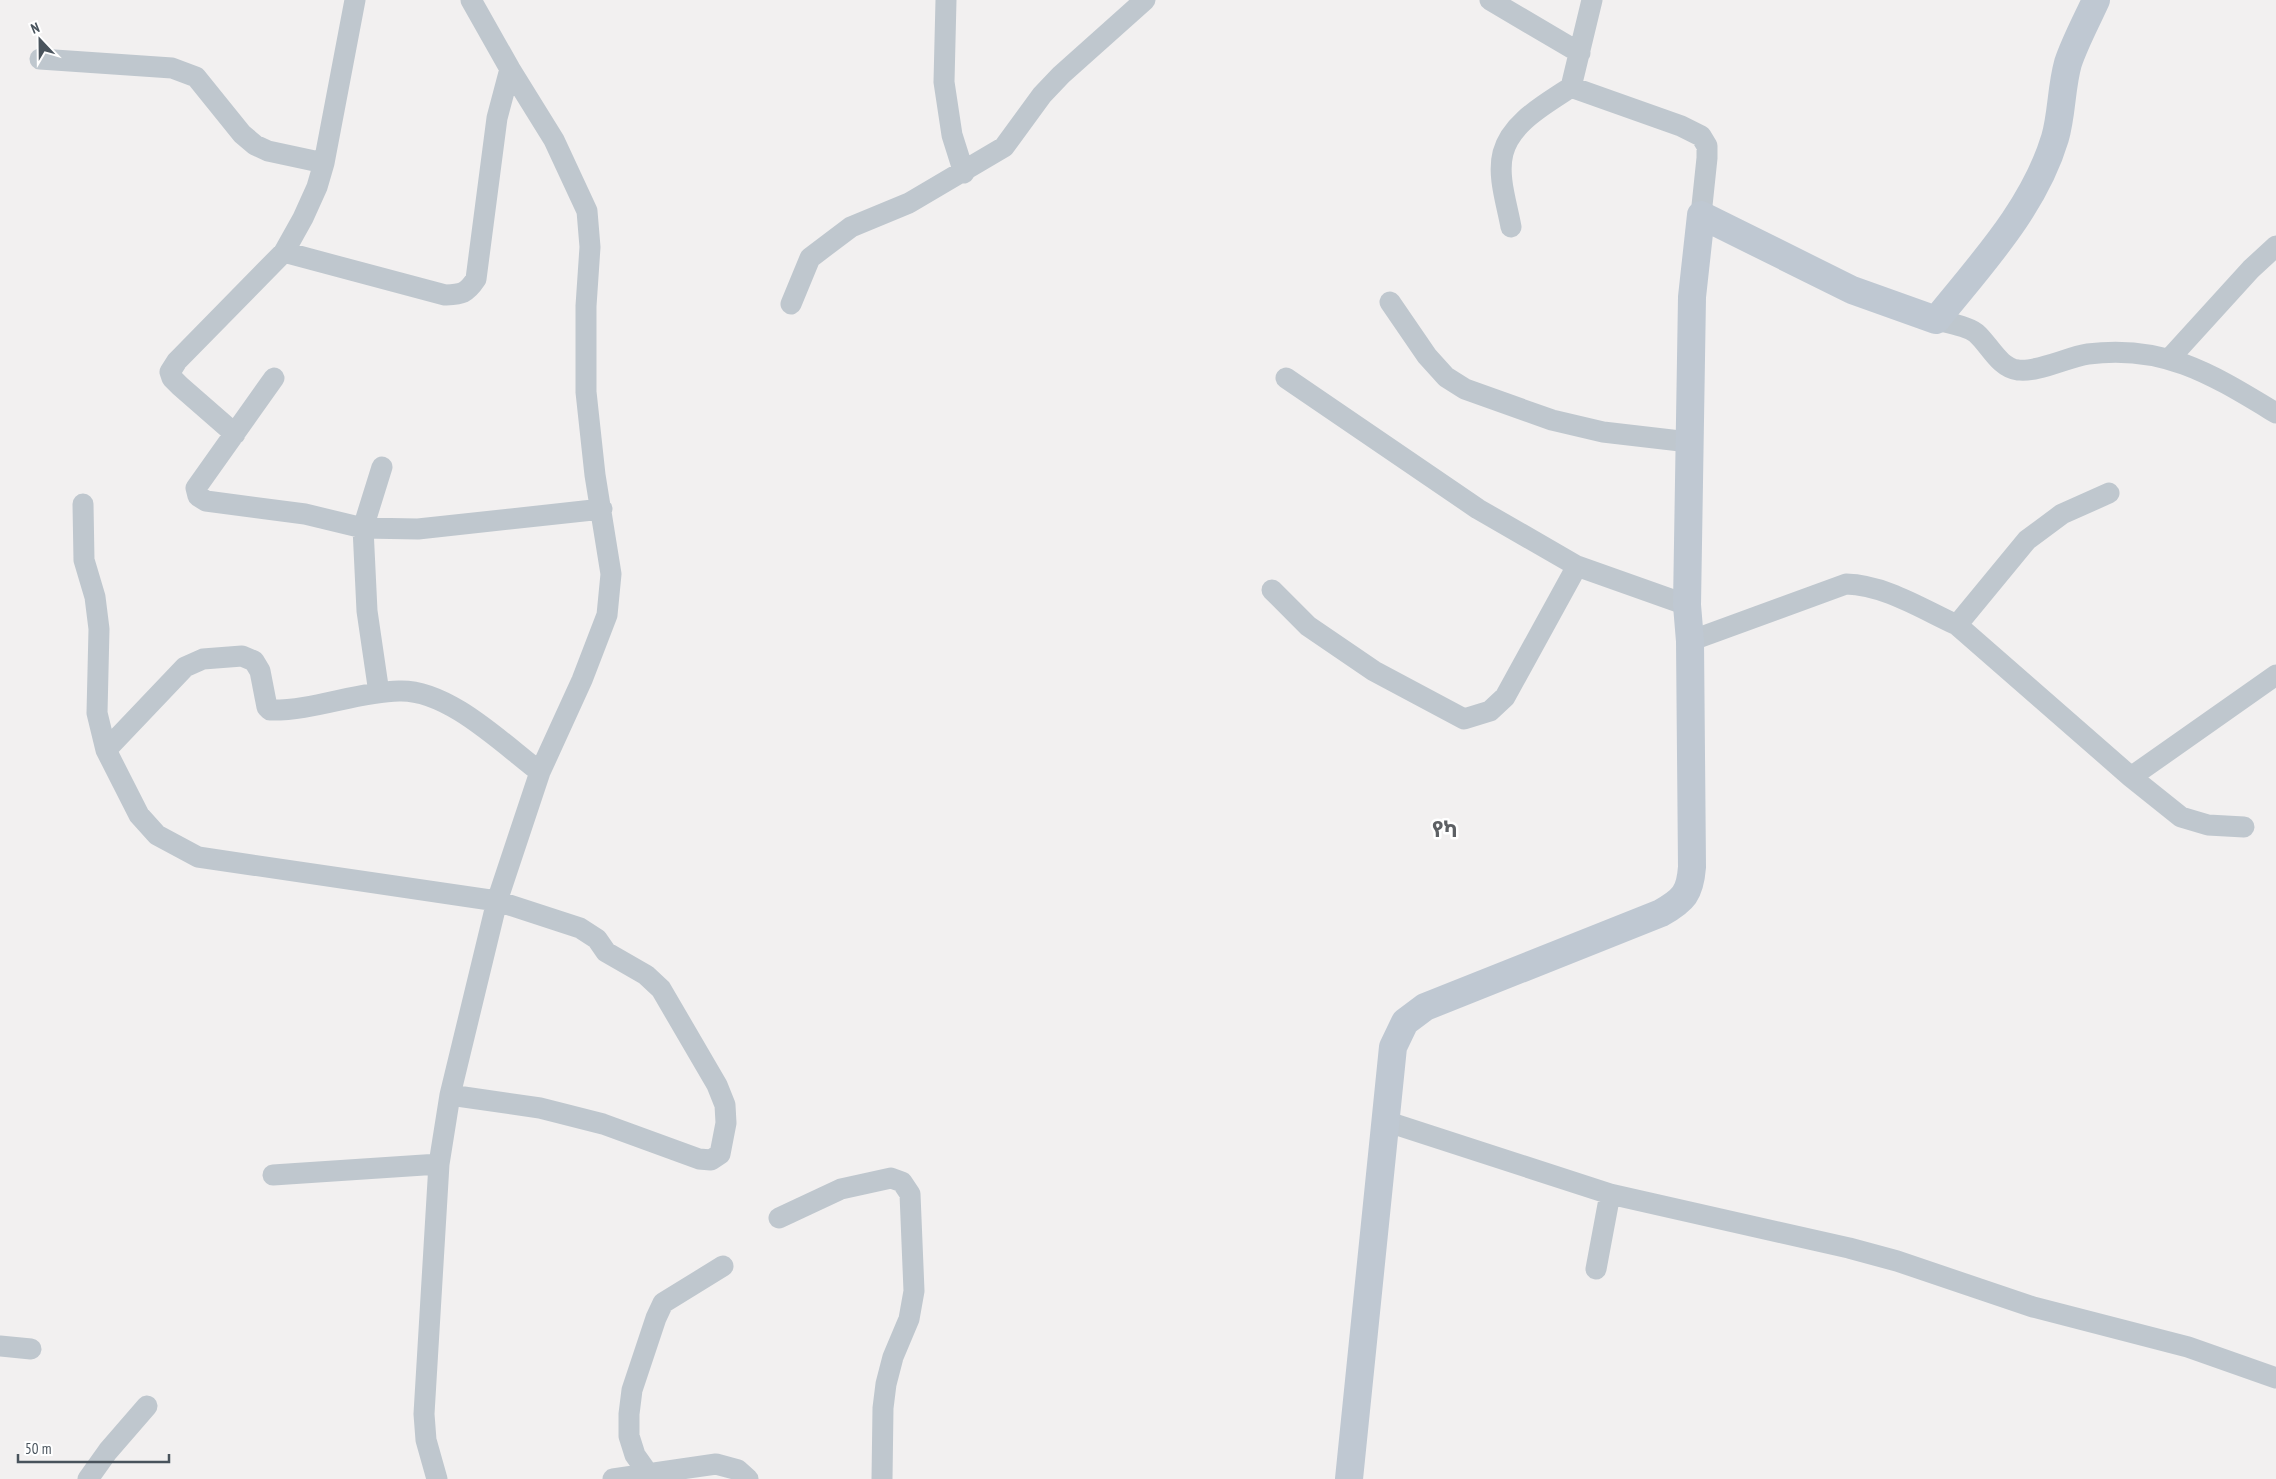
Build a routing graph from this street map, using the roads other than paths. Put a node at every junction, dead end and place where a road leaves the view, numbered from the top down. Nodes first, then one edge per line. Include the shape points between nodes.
1 (355, 0) edge
2 (471, 0) edge
3 (946, 0) edge
4 (1144, 0) edge
5 (1490, 0) edge
6 (1592, 0) edge
7 (2096, 0) edge
8 (1580, 53) junction
9 (40, 59) dead end
10 (510, 69) junction
11 (1571, 87) junction
12 (324, 163) junction
13 (964, 173) junction
14 (1701, 215) junction
15 (1511, 226) dead end
16 (2276, 246) edge
17 (284, 252) junction
18 (1390, 302) dead end
19 (791, 304) dead end
20 (1936, 320) junction
21 (2170, 358) junction
22 (274, 378) dead end
23 (1286, 378) dead end
24 (2276, 413) edge
25 (235, 434) junction
26 (1689, 442) junction
27 (382, 467) dead end
28 (2109, 493) dead end
29 (83, 504) dead end
30 (602, 509) junction
31 (363, 528) junction
32 (1577, 566) junction
33 (1272, 590) dead end
34 (1687, 605) junction
35 (1957, 625) junction
36 (1690, 640) junction
37 (2276, 675) edge
38 (379, 693) junction
39 (106, 750) junction
40 (540, 772) junction
41 (2131, 777) junction
42 (2244, 827) dead end
43 (497, 901) junction
44 (450, 1095) junction
45 (1385, 1121) junction
46 (439, 1164) junction
47 (273, 1175) dead end
48 (1610, 1194) junction
49 (778, 1218) dead end
50 (723, 1266) dead end
51 (1596, 1269) dead end
52 (0, 1346) edge
53 (31, 1349) dead end
54 (2276, 1378) edge
55 (147, 1406) dead end
56 (647, 1472) junction
57 (88, 1479) edge
58 (437, 1479) edge
59 (613, 1479) edge
60 (748, 1479) edge
61 (882, 1479) edge
62 (1349, 1479) edge

1 - 12 street
2 - 10 street
3 - 13 street via 944,82 952,135
4 - 13 street via 1042,94 1004,147
5 - 8 street
6 - 8 street
7 - 20 street via 2069,62 2056,137 2039,178 1996,246
8 - 11 street
9 - 12 street via 172,68 196,77 242,134 255,145 268,151
10 - 17 street via 497,118 476,279 468,291 445,296
10 - 30 street via 554,140 587,211 590,247 586,392
11 - 14 street via 1701,136 1707,146 1707,158
11 - 15 street via 1530,115 1508,138 1502,155 1502,176
12 - 17 street via 317,187
13 - 19 street via 909,203 850,227 810,258
14 - 20 street via 1852,290
14 - 26 street via 1692,297
16 - 21 street
17 - 25 street via 176,361 170,372 180,386
18 - 26 street via 1427,356 1446,377 1465,389 1552,420 1604,432
20 - 21 street via 1974,332 2002,363 2017,370 2102,353 2123,352
21 - 24 street via 2221,380
22 - 25 street
23 - 32 street via 1478,509
25 - 31 street via 196,488 198,496 206,500 305,514
26 - 34 street
27 - 31 street
28 - 35 street via 2062,514 2026,540
29 - 39 street via 84,560 95,597 99,629 97,713
30 - 31 street via 418,529
30 - 40 street via 612,574 606,615 582,680
31 - 38 street via 367,611
32 - 33 street via 1505,697 1490,710 1464,719 1374,671 1308,626
32 - 34 street
34 - 36 street
35 - 36 street via 1881,590 1862,584 1846,584
35 - 41 street
36 - 45 street via 1690,886 1679,903 1661,913 1425,1007 1405,1022 1394,1047
37 - 41 street
38 - 39 street via 270,710 260,671 254,661 242,656 203,659 185,667
38 - 40 street via 400,690 447,704
39 - 43 street via 139,815 157,835 198,857
40 - 43 street
41 - 42 street via 2181,816 2208,825
43 - 44 street
43 - 44 street via 580,928 597,939 606,952 646,975 660,989 717,1085 725,1105 726,1123 720,1154 710,1160 699,1160 603,1124 540,1108
44 - 46 street
45 - 48 street
45 - 62 street
46 - 47 street
46 - 58 street via 424,1414 426,1440
48 - 51 street
48 - 54 street via 1897,1261 2033,1307 2188,1347
49 - 61 street via 841,1189 892,1178 902,1182 910,1194 914,1291 909,1319 886,1384
50 - 56 street via 664,1303 656,1318 632,1390 629,1414 629,1436 635,1455
52 - 53 street
55 - 57 street
56 - 59 street
56 - 60 street via 716,1464 738,1470

